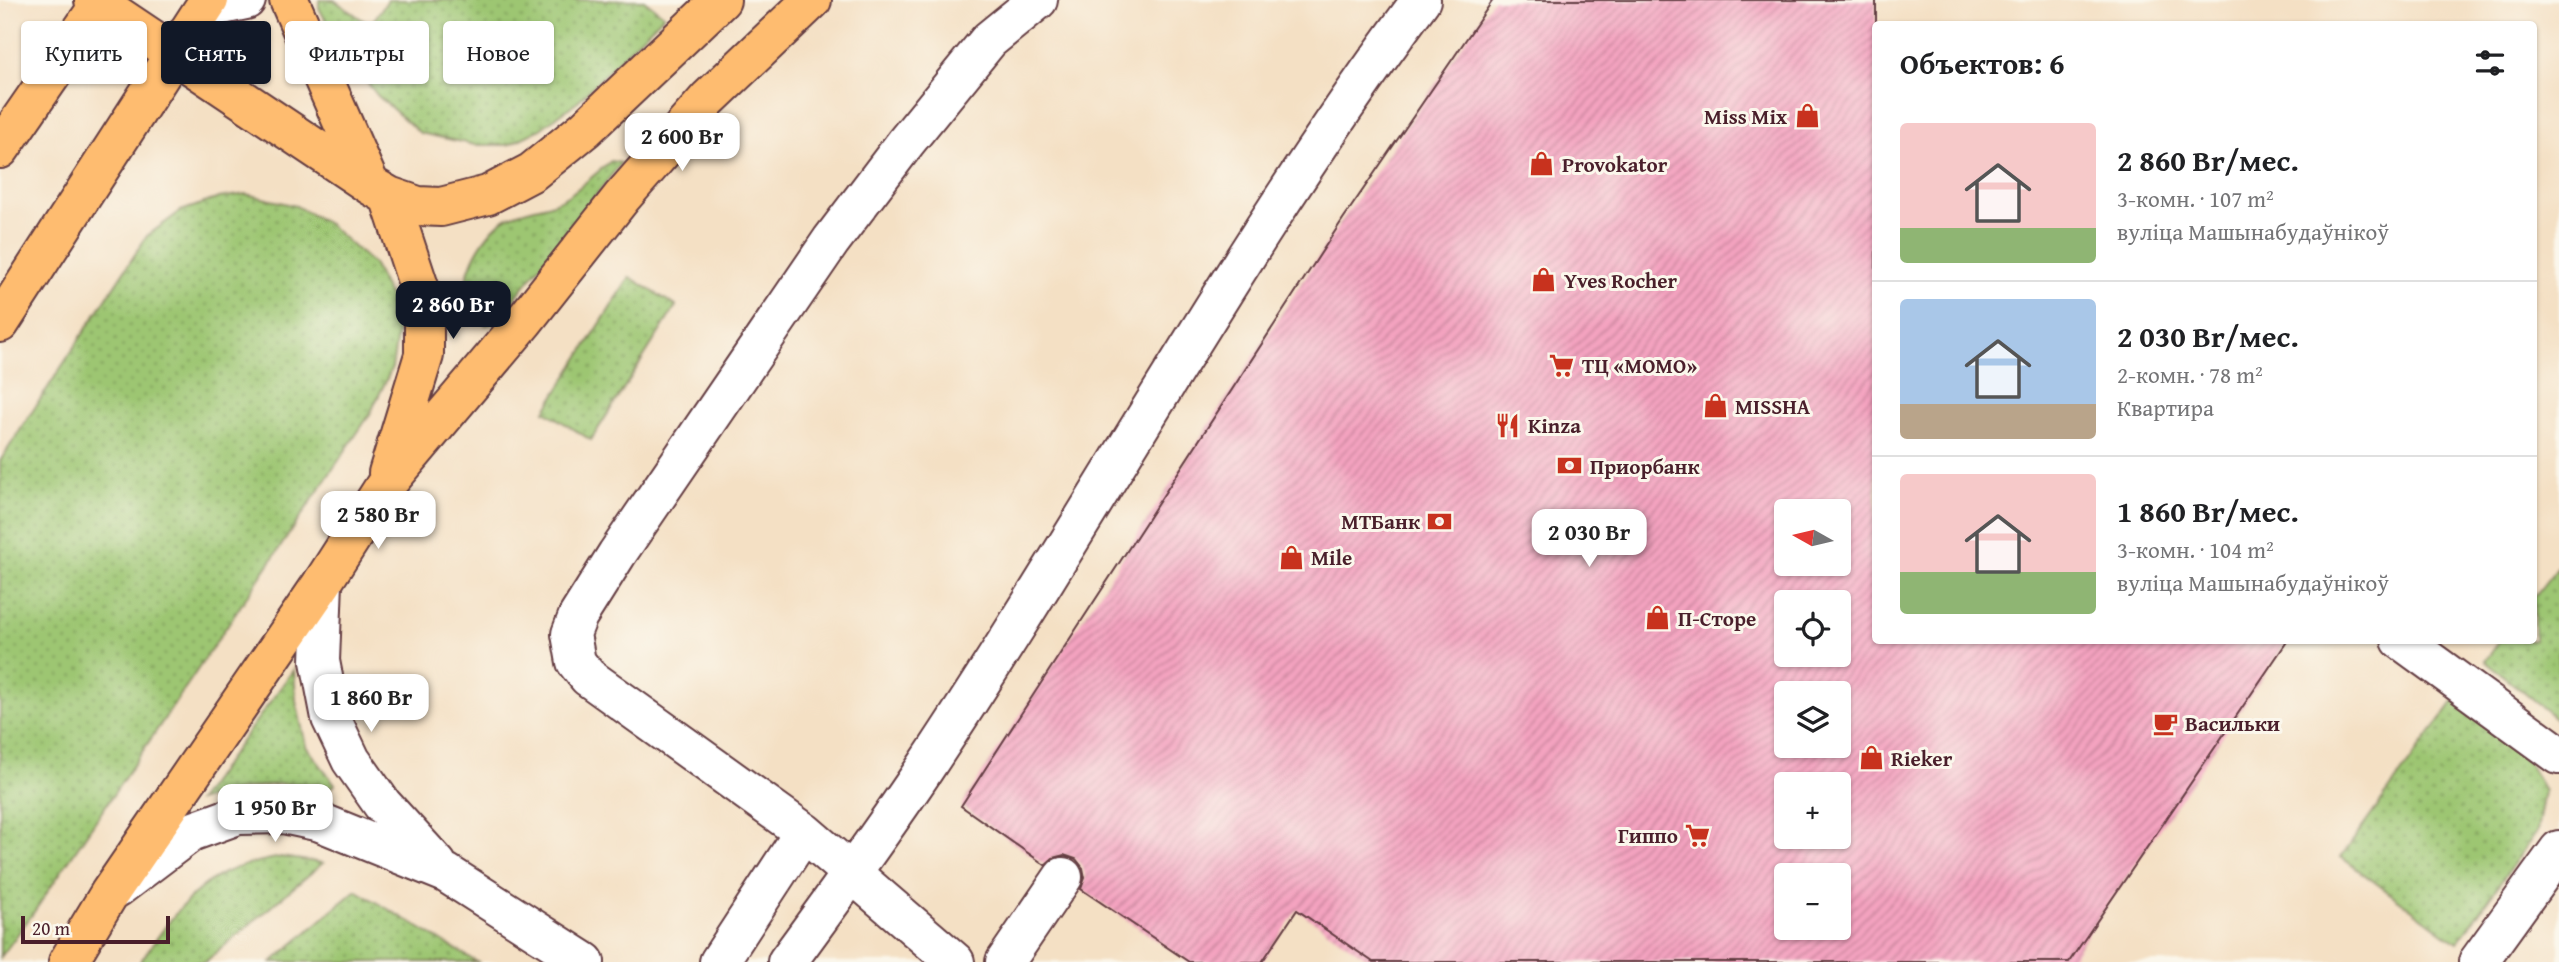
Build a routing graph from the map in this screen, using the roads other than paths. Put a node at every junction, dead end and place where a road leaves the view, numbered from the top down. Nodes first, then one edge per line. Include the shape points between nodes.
1 (246, 0) edge
2 (289, 0) edge
3 (721, 0) edge
4 (812, 0) edge
5 (1038, 0) edge
6 (1422, 0) edge
7 (99, 1) edge
8 (207, 4) edge
9 (197, 21) edge
10 (161, 46) edge
11 (161, 77) edge
12 (218, 84) edge
13 (0, 149) edge
14 (379, 190) junction
15 (0, 323) edge
16 (384, 487) junction
17 (323, 582) junction
18 (2406, 644) edge
19 (2559, 755) edge
20 (804, 832) junction
21 (2559, 850) edge
22 (446, 873) junction
23 (853, 873) junction
24 (1063, 877) dead end
25 (109, 894) junction
26 (68, 962) edge
27 (585, 962) edge
28 (719, 962) edge
29 (787, 962) edge
30 (955, 962) edge
31 (1005, 962) edge
32 (2478, 962) edge

1 - 8 street
2 - 14 main road
3 - 14 main road via 585,129 531,172 488,195 441,207 418,206
4 - 16 main road via 708,99
5 - 20 street via 989,40 831,241 617,554 571,634 576,662 588,677
6 - 23 street via 1261,232 992,664
7 - 10 main road
7 - 13 main road
8 - 9 main road
11 - 15 main road
12 - 14 main road
14 - 16 main road via 424,302 424,355
16 - 17 main road
17 - 22 street via 320,660 331,718 351,760 382,804
17 - 25 main road
18 - 19 street
20 - 23 street
20 - 28 street
21 - 32 street
22 - 25 street via 320,822 283,814 238,815 191,832
22 - 27 street
23 - 29 street
23 - 30 street
24 - 31 street
25 - 26 main road

